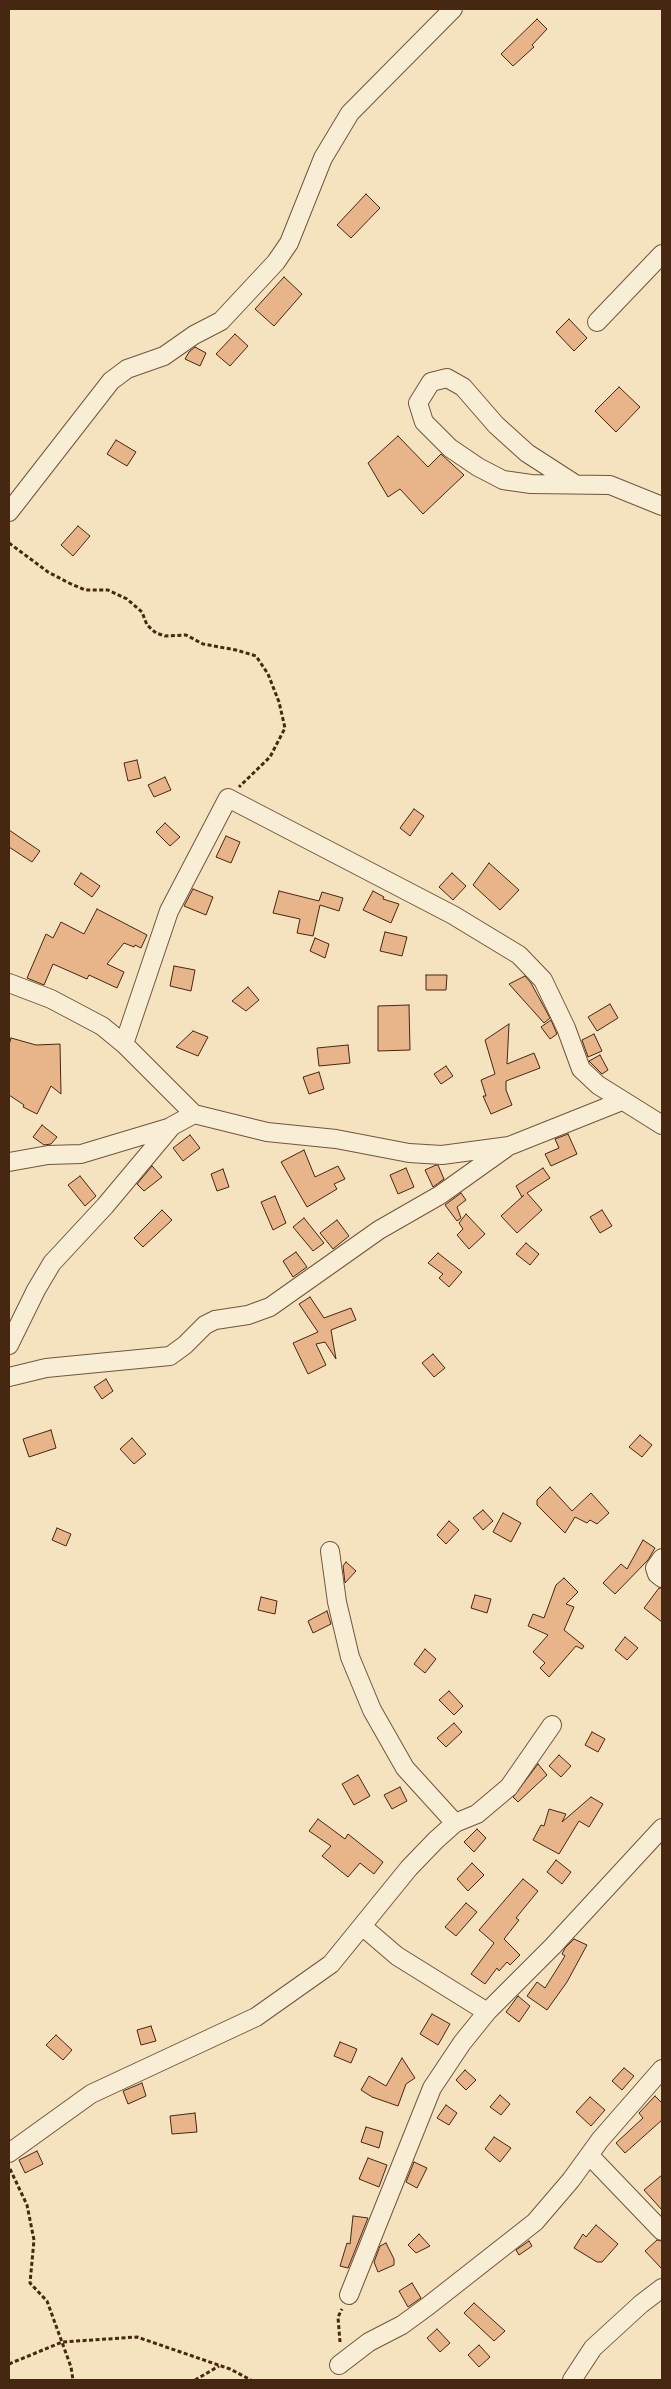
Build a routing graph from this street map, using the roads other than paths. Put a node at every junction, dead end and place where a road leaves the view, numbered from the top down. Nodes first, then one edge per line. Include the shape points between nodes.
1 (453, 9) edge
2 (662, 254) edge
3 (597, 322) dead end
4 (575, 484) junction
5 (662, 506) edge
6 (9, 512) edge
7 (9, 983) edge
8 (124, 1044) junction
9 (622, 1101) junction
10 (194, 1114) junction
11 (662, 1125) edge
12 (172, 1126) junction
13 (509, 1146) junction
14 (9, 1162) edge
15 (9, 1345) edge
16 (9, 1377) edge
17 (330, 1551) dead end
18 (662, 1558) edge
19 (662, 1578) edge
20 (552, 1725) dead end
21 (455, 1823) junction
22 (662, 1829) edge
23 (362, 1926) junction
24 (487, 2012) junction
25 (662, 2069) edge
26 (9, 2153) edge
27 (589, 2155) junction
28 (662, 2231) edge
29 (662, 2288) edge
30 (349, 2295) road end
31 (339, 2365) road end
32 (572, 2380) edge

1 - 6 street via 350,113 323,158 289,242 276,262 221,321 164,356 127,369 111,381
2 - 3 street
4 - 4 street via 527,453 496,425 463,387 447,378 431,382 418,404 424,422 450,448 503,480
4 - 5 street via 610,485
7 - 8 street via 102,1026
8 - 9 street via 168,911 228,798 453,915 520,955 543,980 581,1068 598,1085
8 - 10 street
9 - 11 street
9 - 13 street
10 - 12 street
10 - 13 street via 267,1132 336,1139 409,1153 442,1155
12 - 14 street via 81,1154 48,1155
12 - 15 street via 52,1263
13 - 16 street via 440,1195 379,1230 270,1307 205,1324 170,1356 46,1368
17 - 21 street via 337,1602 350,1656 372,1710 405,1768
18 - 19 street via 655,1568
20 - 21 street via 509,1787 477,1814
21 - 23 street via 409,1868
22 - 24 street via 554,1946
23 - 24 street via 397,1956
23 - 26 street via 331,1964 256,2017 91,2094
24 - 30 street via 432,2088
25 - 27 street
27 - 28 street
27 - 31 street via 535,2222 402,2325 369,2342
29 - 32 street via 593,2348

